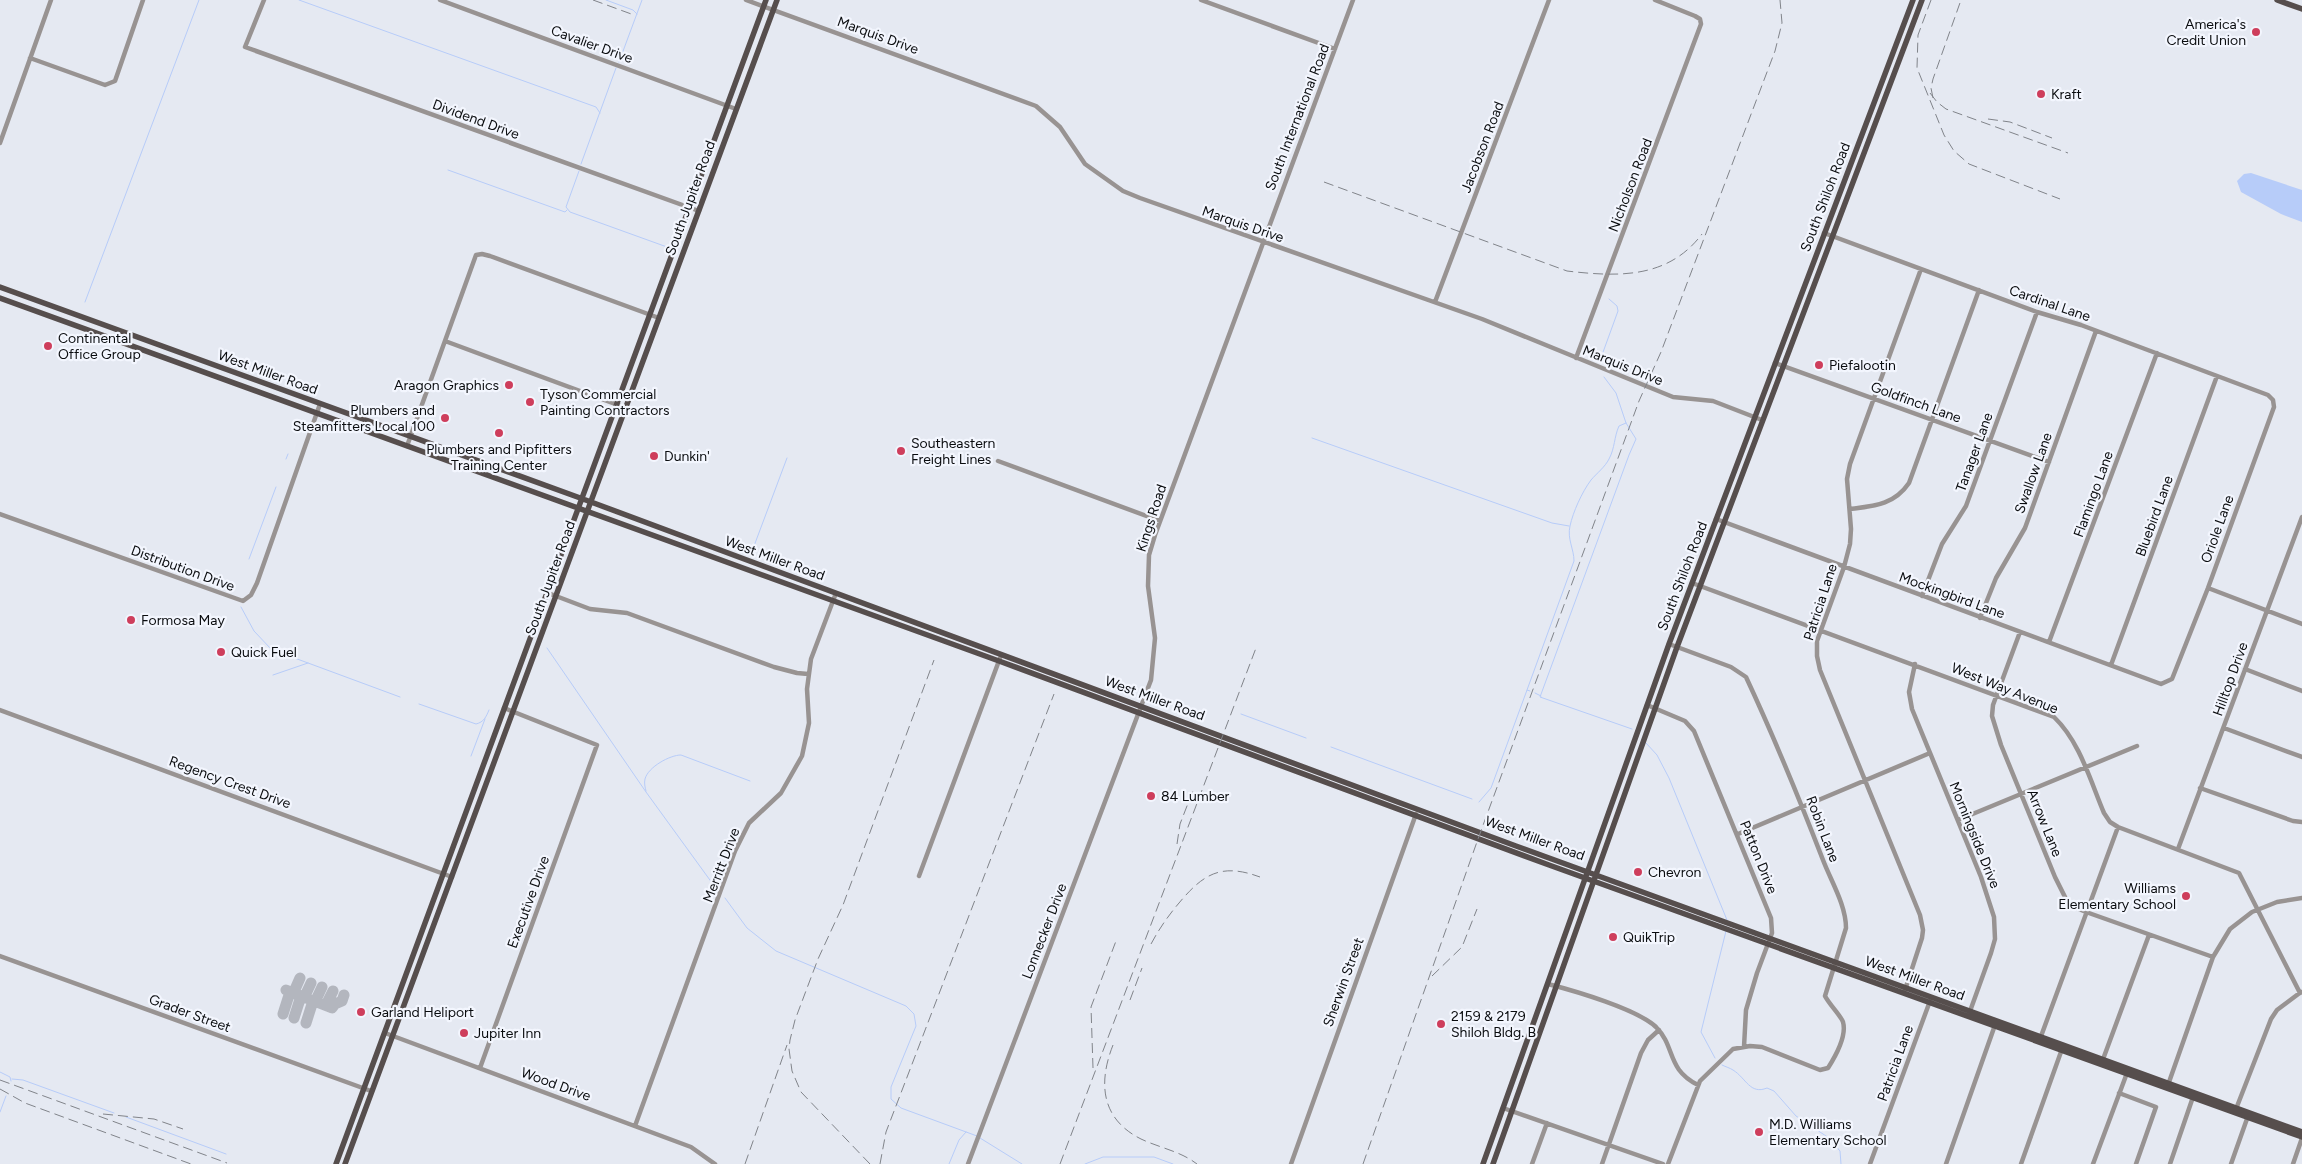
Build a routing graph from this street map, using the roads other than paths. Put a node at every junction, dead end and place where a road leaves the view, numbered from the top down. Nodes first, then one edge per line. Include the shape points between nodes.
1 (51, 0) edge
2 (143, 0) edge
3 (264, 0) edge
4 (440, 0) edge
5 (746, 0) edge
6 (776, 0) edge
7 (1201, 0) edge
8 (1353, 0) edge
9 (1549, 0) edge
10 (1655, 0) edge
11 (1913, 0) edge
12 (1922, 0) edge
13 (2277, 0) edge
14 (765, 3) edge
15 (2294, 3) edge
16 (2302, 9) edge
17 (773, 10) junction
18 (1335, 49) junction
19 (30, 58) junction
20 (727, 106) junction
21 (736, 109) junction
22 (0, 143) edge
23 (708, 159) junction
24 (717, 162) junction
25 (690, 208) junction
26 (699, 211) junction
27 (1824, 234) junction
28 (1831, 236) junction
29 (1262, 243) junction
30 (670, 261) junction
31 (679, 264) junction
32 (1921, 269) junction
33 (0, 286) edge
34 (1979, 290) junction
35 (0, 298) edge
36 (1435, 302) junction
37 (63, 310) junction
38 (2037, 312) junction
39 (649, 314) junction
40 (58, 318) junction
41 (659, 318) junction
42 (2096, 331) junction
43 (140, 338) junction
44 (445, 340) junction
45 (1226, 342) joint
46 (137, 347) junction
47 (2156, 352) junction
48 (1576, 358) junction
49 (1775, 363) junction
50 (1783, 366) junction
51 (2217, 376) junction
52 (2268, 395) joint
53 (1874, 398) junction
54 (320, 404) junction
55 (617, 405) junction
56 (626, 408) junction
57 (317, 414) junction
58 (1754, 418) junction
59 (1932, 419) junction
60 (1762, 420) junction
61 (411, 436) junction
62 (1990, 441) junction
63 (407, 446) junction
64 (475, 460) junction
65 (998, 462) dead end
66 (2049, 462) junction
67 (471, 469) junction
68 (583, 499) junction
69 (591, 502) junction
70 (579, 508) junction
71 (1850, 509) junction
72 (588, 511) junction
73 (0, 514) edge
74 (2302, 516) edge
75 (1716, 519) junction
76 (1160, 522) junction
77 (1724, 522) junction
78 (1844, 567) junction
79 (1692, 583) junction
80 (1700, 586) junction
81 (2208, 588) junction
82 (548, 593) junction
83 (836, 593) junction
84 (556, 596) junction
85 (1922, 596) junction
86 (832, 600) junction
87 (2267, 611) junction
88 (1980, 618) junction
89 (2302, 624) edge
90 (1820, 630) junction
91 (2020, 632) junction
92 (2049, 642) junction
93 (1669, 644) junction
94 (1677, 647) junction
95 (1000, 658) junction
96 (1915, 664) junction
97 (2110, 665) junction
98 (2246, 669) junction
99 (2175, 672) joint
100 (808, 674) junction
101 (2302, 691) edge
102 (1997, 694) junction
103 (1648, 705) junction
104 (1142, 707) junction
105 (504, 708) junction
106 (1655, 708) junction
107 (0, 710) edge
108 (513, 712) junction
109 (1140, 714) junction
110 (2224, 728) junction
111 (2136, 746) dead end
112 (1930, 753) junction
113 (2302, 757) edge
114 (2085, 768) junction
115 (480, 772) junction
116 (490, 775) junction
117 (1866, 780) junction
118 (2200, 788) junction
119 (2022, 794) junction
120 (1802, 806) junction
121 (1419, 809) junction
122 (1415, 816) junction
123 (1958, 820) junction
124 (2302, 822) edge
125 (2118, 827) junction
126 (1738, 834) junction
127 (2178, 849) junction
128 (1588, 870) junction
129 (1595, 873) junction
130 (444, 874) junction
131 (919, 876) dead end
132 (452, 877) junction
133 (1586, 878) junction
134 (1592, 881) junction
135 (2302, 898) edge
136 (2258, 910) junction
137 (2086, 912) junction
138 (2149, 935) junction
139 (1769, 940) junction
140 (0, 956) edge
141 (2213, 957) junction
142 (1834, 964) junction
143 (1548, 984) junction
144 (1555, 986) junction
145 (1905, 990) junction
146 (2301, 992) edge
147 (1930, 1000) junction
148 (1969, 1014) junction
149 (1996, 1023) junction
150 (1659, 1030) junction
151 (385, 1033) junction
152 (394, 1036) junction
153 (2040, 1039) junction
154 (1744, 1046) junction
155 (2062, 1047) junction
156 (2102, 1062) junction
157 (480, 1068) junction
158 (2127, 1073) junction
159 (1698, 1085) junction
160 (2167, 1086) junction
161 (362, 1088) junction
162 (371, 1091) junction
163 (2120, 1093) junction
164 (2193, 1095) junction
165 (1503, 1108) junction
166 (1511, 1111) junction
167 (2235, 1111) junction
168 (2248, 1116) junction
169 (1547, 1123) junction
170 (635, 1126) junction
171 (2302, 1132) edge
172 (2302, 1138) edge
173 (1609, 1144) junction
174 (336, 1164) edge
175 (345, 1164) edge
176 (715, 1164) edge
177 (968, 1164) edge
178 (1291, 1164) edge
179 (1483, 1164) edge
180 (1493, 1164) edge
181 (1532, 1164) edge
182 (1602, 1164) edge
183 (1663, 1164) edge
184 (1668, 1164) edge
185 (1870, 1164) edge
186 (1946, 1164) edge
187 (2021, 1164) edge
188 (2093, 1164) edge
189 (2136, 1164) edge
190 (2170, 1164) edge
191 (2231, 1164) edge
192 (2293, 1164) edge

1 - 19 street
2 - 19 street via 115,81 110,84
3 - 25 street, Dividend Drive via 245,47
4 - 20 street, Cavalier Drive
5 - 14 street, Marquis Drive
6 - 17 main road, South Jupiter Road
7 - 18 street
8 - 18 street, South International Road
9 - 36 street, Jacobson Road
10 - 48 street, Nicholson Road via 1700,19 1701,24
11 - 27 main road, South Shiloh Road
12 - 28 main road, South Shiloh Road
13 - 15 main road
14 - 17 street, Marquis Drive
14 - 20 main road, South Jupiter Road
15 - 16 main road
17 - 21 main road, South Jupiter Road
17 - 29 street, Marquis Drive via 1036,106 1060,127 1085,164 1123,190
18 - 29 street, South International Road
19 - 22 street
20 - 21 street, Cavalier Drive
20 - 23 main road, South Jupiter Road
21 - 24 main road, South Jupiter Road
23 - 24 main road
23 - 25 main road, South Jupiter Road
24 - 26 main road, South Jupiter Road
25 - 26 street, Dividend Drive
25 - 30 main road, South Jupiter Road
26 - 31 main road, South Jupiter Road
27 - 28 street, Cardinal Lane
27 - 49 main road, South Shiloh Road
28 - 32 street, Cardinal Lane
28 - 50 main road, South Shiloh Road
29 - 36 street, Marquis Drive
29 - 45 street, South International Road
30 - 31 main road
30 - 39 main road, South Jupiter Road
31 - 41 main road, South Jupiter Road
32 - 34 street, Cardinal Lane
32 - 53 street, Patricia Lane
33 - 37 main road, West Miller Road
34 - 38 street, Cardinal Lane
34 - 59 street
35 - 40 main road, West Miller Road
36 - 48 street, Marquis Drive
37 - 40 main road
37 - 43 main road, West Miller Road
38 - 42 street, Cardinal Lane
38 - 62 street, Tanager Lane
39 - 41 street
39 - 44 street via 482,254 476,255
39 - 55 main road, South Jupiter Road
40 - 46 main road, West Miller Road
41 - 56 main road, South Jupiter Road
42 - 47 street, Cardinal Lane
42 - 66 street, Swallow Lane
43 - 46 main road
43 - 54 main road, West Miller Road
44 - 55 street
44 - 61 street
45 - 76 street, Kings Road
46 - 57 main road, West Miller Road
47 - 51 street, Cardinal Lane
47 - 92 street, Flamingo Lane
48 - 58 street, Marquis Drive via 1673,397 1712,401
49 - 50 street, Goldfinch Lane
49 - 58 main road, South Shiloh Road
50 - 53 street, Goldfinch Lane
50 - 60 main road, South Shiloh Road
51 - 52 street, Cardinal Lane
51 - 97 street, Bluebird Lane
52 - 81 street, Oriole Lane via 2274,407
53 - 59 street, Goldfinch Lane
53 - 71 street, Patricia Lane via 1850,464 1847,479
54 - 57 street, Distribution Drive
54 - 61 main road, West Miller Road
55 - 56 street
55 - 68 main road, South Jupiter Road
56 - 69 main road, South Jupiter Road
57 - 63 main road, West Miller Road
57 - 73 street, Distribution Drive via 257,583 251,595 243,601
58 - 60 street, Marquis Drive
58 - 75 main road, South Shiloh Road
59 - 62 street, Goldfinch Lane
59 - 71 street via 1903,491 1889,502
60 - 77 main road, South Shiloh Road
61 - 63 street
61 - 64 main road, West Miller Road
62 - 66 street, Goldfinch Lane
62 - 85 street, Tanager Lane via 1966,506 1942,544
63 - 67 main road, West Miller Road
64 - 67 main road
64 - 68 main road, West Miller Road
65 - 76 street
66 - 88 street, Swallow Lane via 2025,528 1996,578
67 - 70 main road, West Miller Road
68 - 69 main road, West Miller Road
68 - 70 main road, South Jupiter Road
69 - 72 main road, South Jupiter Road
69 - 83 main road, West Miller Road
70 - 72 main road, West Miller Road
70 - 82 main road, South Jupiter Road
71 - 78 street, Patricia Lane via 1851,530
72 - 84 main road, South Jupiter Road
72 - 86 main road, West Miller Road
74 - 87 street, Hilltop Drive
75 - 77 street, Mockingbird Lane
75 - 79 main road, South Shiloh Road
76 - 104 street, Kings Road via 1149,556 1154,667
77 - 78 street, Mockingbird Lane
77 - 80 main road, South Shiloh Road
78 - 85 street, Mockingbird Lane
78 - 90 street, Patricia Lane
79 - 80 street, West Way Avenue
79 - 93 main road, South Shiloh Road
80 - 90 street, West Way Avenue
80 - 94 main road, South Shiloh Road
81 - 87 street
81 - 99 street, Oriole Lane
82 - 84 street
82 - 105 main road, South Jupiter Road
83 - 86 street, Merritt Drive
83 - 95 main road, West Miller Road
84 - 100 street via 590,609 627,613 774,667
84 - 108 main road, South Jupiter Road
85 - 88 street, Mockingbird Lane
86 - 95 main road, West Miller Road
86 - 100 street, Merritt Drive
87 - 89 street
87 - 98 street, Hilltop Drive
88 - 91 street, Mockingbird Lane
90 - 96 street, West Way Avenue
90 - 117 street, Patricia Lane via 1817,641 1820,670
91 - 92 street, Mockingbird Lane
91 - 102 street, Arrow Lane
92 - 97 street, Mockingbird Lane
93 - 94 street, Robin Lane
93 - 103 main road, South Shiloh Road
94 - 106 main road, South Shiloh Road
94 - 120 street, Robin Lane via 1731,667 1746,677
95 - 104 main road, West Miller Road
95 - 109 main road, West Miller Road
95 - 131 street
96 - 102 street, West Way Avenue
96 - 112 street, Morningside Drive via 1909,692 1912,709
97 - 99 street, Mockingbird Lane via 2161,684 2172,679
98 - 101 street
98 - 110 street, Hilltop Drive
100 - 170 street, Merritt Drive via 809,723 802,756 781,792 750,823 735,850
102 - 114 street, West Way Avenue via 2054,716 2067,729
102 - 119 street, Arrow Lane via 1992,716
103 - 106 street, Patton Drive
103 - 128 main road, South Shiloh Road
104 - 109 street, Lonnecker Drive
104 - 121 main road, West Miller Road
105 - 108 street
105 - 115 main road, South Jupiter Road
106 - 126 street, Patton Drive via 1685,721 1694,731
106 - 129 main road, South Shiloh Road
107 - 130 street, Regency Crest Drive
108 - 116 main road, South Jupiter Road
108 - 157 street, Executive Drive via 597,745
109 - 122 main road, West Miller Road
109 - 177 street, Lonnecker Drive
110 - 113 street
110 - 118 street, Hilltop Drive
111 - 114 street
112 - 117 street
112 - 123 street, Morningside Drive
114 - 119 street
114 - 125 street, West Way Avenue via 2104,813
115 - 116 main road
115 - 130 main road, South Jupiter Road
116 - 132 main road, South Jupiter Road
117 - 120 street
117 - 145 street, Patricia Lane via 1923,924 1920,948
118 - 124 street
118 - 127 street, Hilltop Drive
119 - 123 street
119 - 137 street, Arrow Lane via 2067,901 2074,908
120 - 126 street
120 - 142 street, Robin Lane via 1846,921
121 - 122 street, Sherwin Street
121 - 128 main road, West Miller Road
122 - 133 main road, West Miller Road
122 - 178 street, Sherwin Street
123 - 148 street, Morningside Drive via 1994,917 1995,939
125 - 127 street, West Way Avenue
125 - 137 street
126 - 139 street, Patton Drive via 1771,918 1773,925
127 - 136 street, West Way Avenue via 2239,872
128 - 129 main road, West Miller Road
128 - 133 main road, South Shiloh Road
129 - 134 main road, South Shiloh Road
129 - 139 main road, West Miller Road
130 - 132 street, Regency Crest Drive
130 - 151 main road, South Jupiter Road
132 - 152 main road, South Jupiter Road
133 - 134 main road, West Miller Road
133 - 143 main road, South Shiloh Road
134 - 139 main road, West Miller Road
134 - 144 main road, South Shiloh Road
135 - 136 street via 2277,902
136 - 141 street via 2230,929
136 - 146 street, West Way Avenue
137 - 138 street, Arrow Lane
137 - 153 street
138 - 141 street, Arrow Lane
138 - 156 street
139 - 142 main road, West Miller Road
139 - 154 street, Patton Drive via 1746,1010
140 - 161 street, Grader Street
141 - 160 street
142 - 145 main road, West Miller Road
142 - 154 street, Robin Lane via 1824,996 1843,1024 1842,1035 1828,1068 1820,1070 1762,1047
143 - 144 street
143 - 165 main road, South Shiloh Road
144 - 150 street via 1643,1017
144 - 166 main road, South Shiloh Road
145 - 147 main road, West Miller Road
146 - 167 street via 2277,1010 2271,1019
147 - 148 main road, West Miller Road
147 - 185 street, Patricia Lane
148 - 149 main road, West Miller Road
149 - 153 main road, West Miller Road
149 - 186 street
150 - 159 street via 1677,1069
150 - 173 street via 1645,1046
151 - 152 street, Wood Drive
151 - 161 main road, South Jupiter Road
152 - 157 street, Wood Drive
152 - 162 main road, South Jupiter Road
153 - 155 main road, West Miller Road
154 - 159 street via 1719,1061
155 - 156 main road, West Miller Road
155 - 187 street
156 - 158 main road, West Miller Road
156 - 160 main road, West Miller Road
157 - 170 street, Wood Drive
158 - 160 main road, West Miller Road
158 - 163 street
159 - 184 street
160 - 164 main road, West Miller Road
161 - 162 street, Grader Street
161 - 174 main road, South Jupiter Road
162 - 175 main road, South Jupiter Road
163 - 188 street
163 - 189 street via 2156,1107
164 - 167 main road, West Miller Road
164 - 190 street
165 - 166 street
165 - 179 main road, South Shiloh Road
166 - 169 street
166 - 180 main road, South Shiloh Road
167 - 168 main road, West Miller Road
168 - 171 main road, West Miller Road
168 - 172 main road, West Miller Road
168 - 191 street
169 - 173 street
169 - 181 street
170 - 176 street, Wood Drive via 691,1147
172 - 192 street
173 - 182 street
173 - 183 street

